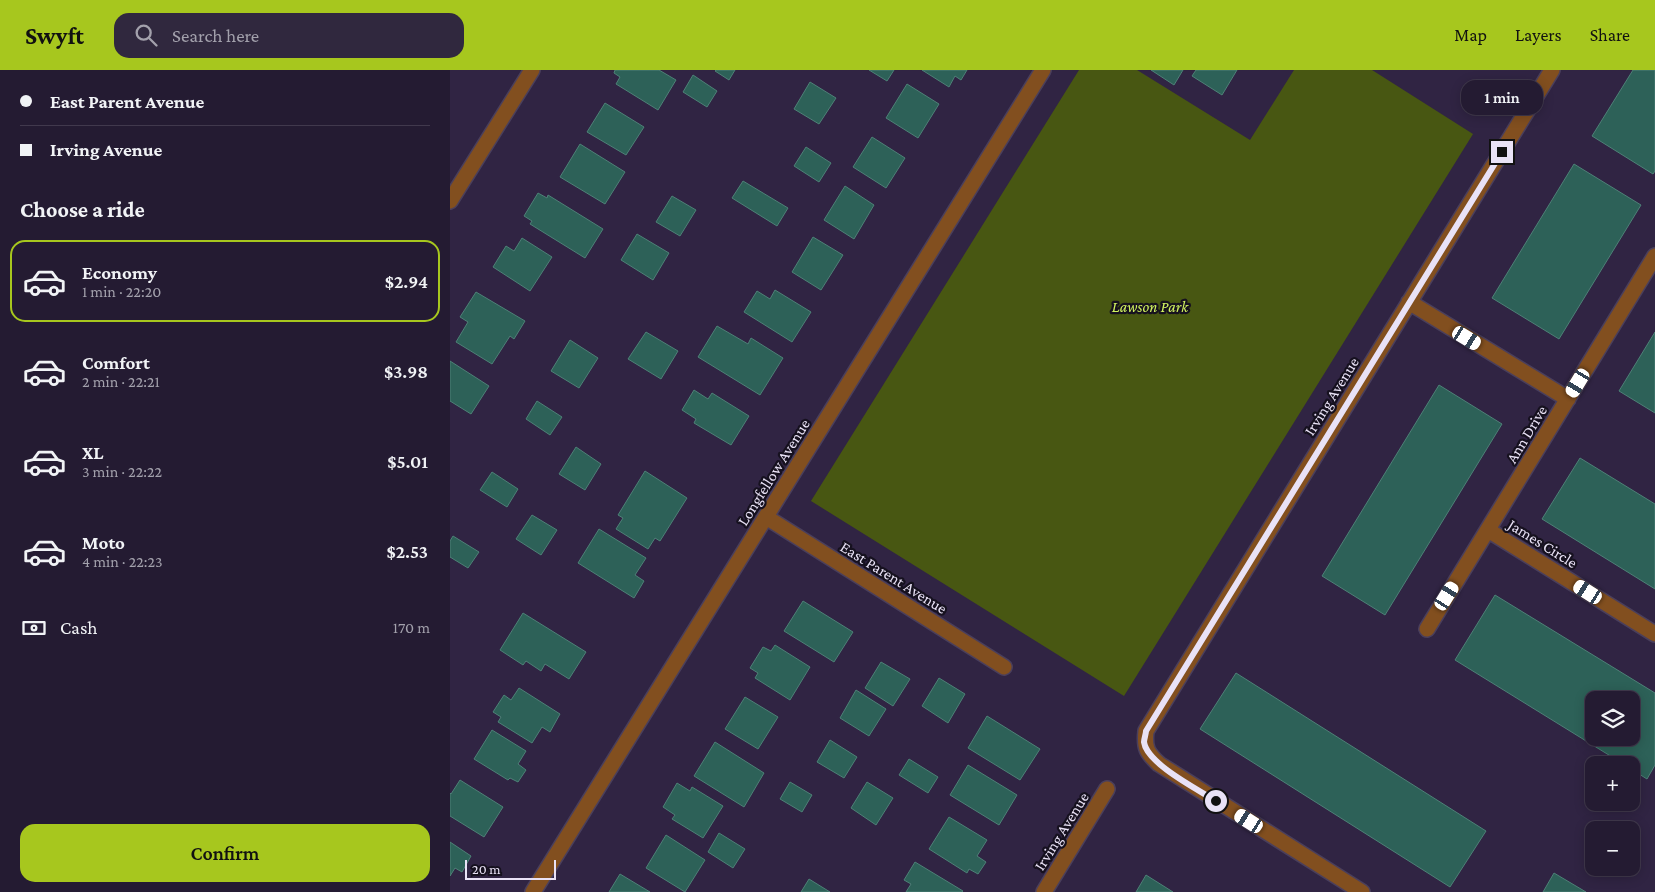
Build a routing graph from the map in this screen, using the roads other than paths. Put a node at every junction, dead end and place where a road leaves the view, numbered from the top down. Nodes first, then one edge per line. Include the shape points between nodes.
1 (532, 70) edge
2 (1043, 70) edge
3 (1552, 70) edge
4 (450, 201) edge
5 (1653, 263) edge
6 (1409, 302) junction
7 (1568, 399) junction
8 (766, 517) junction
9 (1488, 530) junction
10 (1427, 629) dead end
11 (1655, 634) edge
12 (1004, 667) dead end
13 (1107, 788) dead end
14 (533, 892) edge
15 (1044, 892) edge
16 (1362, 892) edge

1 - 4 street
2 - 8 street, Longfellow Avenue
3 - 6 street, Irving Avenue
5 - 7 street, Ann Drive
6 - 7 street
6 - 16 street, Irving Avenue via 1152,721 1144,743 1159,764
7 - 9 street, Ann Drive
8 - 12 street, East Parent Avenue
8 - 14 street, Longfellow Avenue
9 - 10 street, Ann Drive
9 - 11 street, James Circle
13 - 15 street, Irving Avenue

